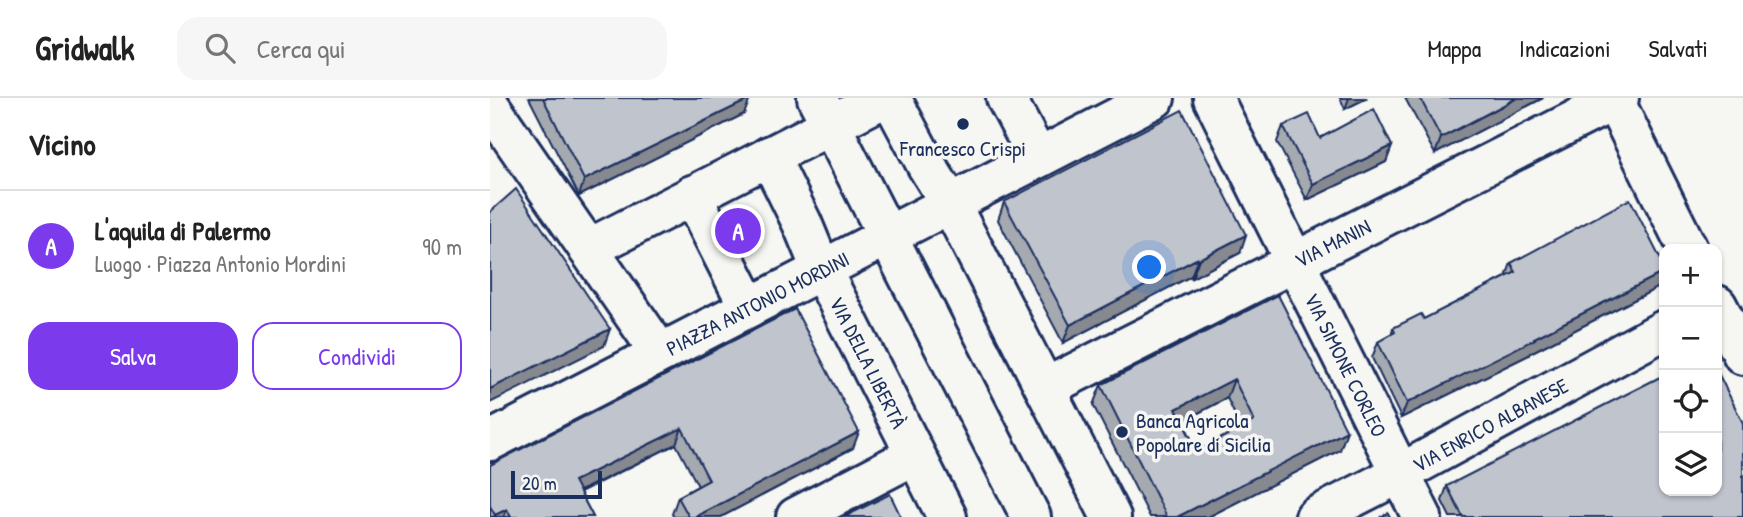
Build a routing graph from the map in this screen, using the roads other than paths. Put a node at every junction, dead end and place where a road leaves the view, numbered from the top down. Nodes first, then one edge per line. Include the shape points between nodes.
1 (884, 98) edge
2 (891, 98) edge
3 (1006, 98) edge
4 (1213, 98) edge
5 (1148, 99) edge
6 (1615, 99) edge
7 (490, 106) edge
8 (824, 111) edge
9 (769, 156) junction
10 (1038, 158) junction
11 (692, 195) junction
12 (950, 203) junction
13 (888, 235) junction
14 (1686, 244) edge
15 (588, 249) junction
16 (1295, 262) junction
17 (821, 269) junction
18 (1743, 290) edge
19 (1722, 301) edge
20 (749, 307) junction
21 (1719, 307) edge
22 (1659, 333) edge
23 (660, 353) junction
24 (1743, 355) edge
25 (1045, 388) junction
26 (490, 441) edge
27 (915, 455) junction
28 (1401, 473) junction
29 (796, 517) edge
30 (947, 517) edge
31 (1031, 517) edge
32 (1111, 517) edge
33 (1314, 517) edge
34 (1422, 517) edge

1 - 8 street
2 - 12 street
3 - 10 street
4 - 16 street, VIA SIMONE CORLEO
5 - 10 street, PIAZZA ANTONIO MORDINI
6 - 14 street
6 - 16 street, VIA MANIN
7 - 15 street, PIAZZA ANTONIO MORDINI
8 - 9 street
8 - 13 street
9 - 11 street
9 - 17 street, VIA DELLA LIBERTÀ
10 - 12 street, PIAZZA ANTONIO MORDINI
11 - 15 street
11 - 20 street
12 - 13 street, PIAZZA ANTONIO MORDINI
12 - 25 street
13 - 17 street, PIAZZA ANTONIO MORDINI
13 - 31 street
15 - 23 street, PIAZZA ANTONIO MORDINI
16 - 25 street, VIA MANIN
16 - 28 street, VIA SIMONE CORLEO
17 - 20 street, PIAZZA ANTONIO MORDINI
17 - 27 street, VIA DELLA LIBERTÀ
18 - 19 street
20 - 23 street, PIAZZA ANTONIO MORDINI
21 - 24 street
22 - 28 street, VIA ENRICO ALBANESE
23 - 26 street
25 - 32 street
27 - 29 street
27 - 30 street, VIA DELLA LIBERTÀ
28 - 33 street, VIA ENRICO ALBANESE
28 - 34 street, VIA SIMONE CORLEO

